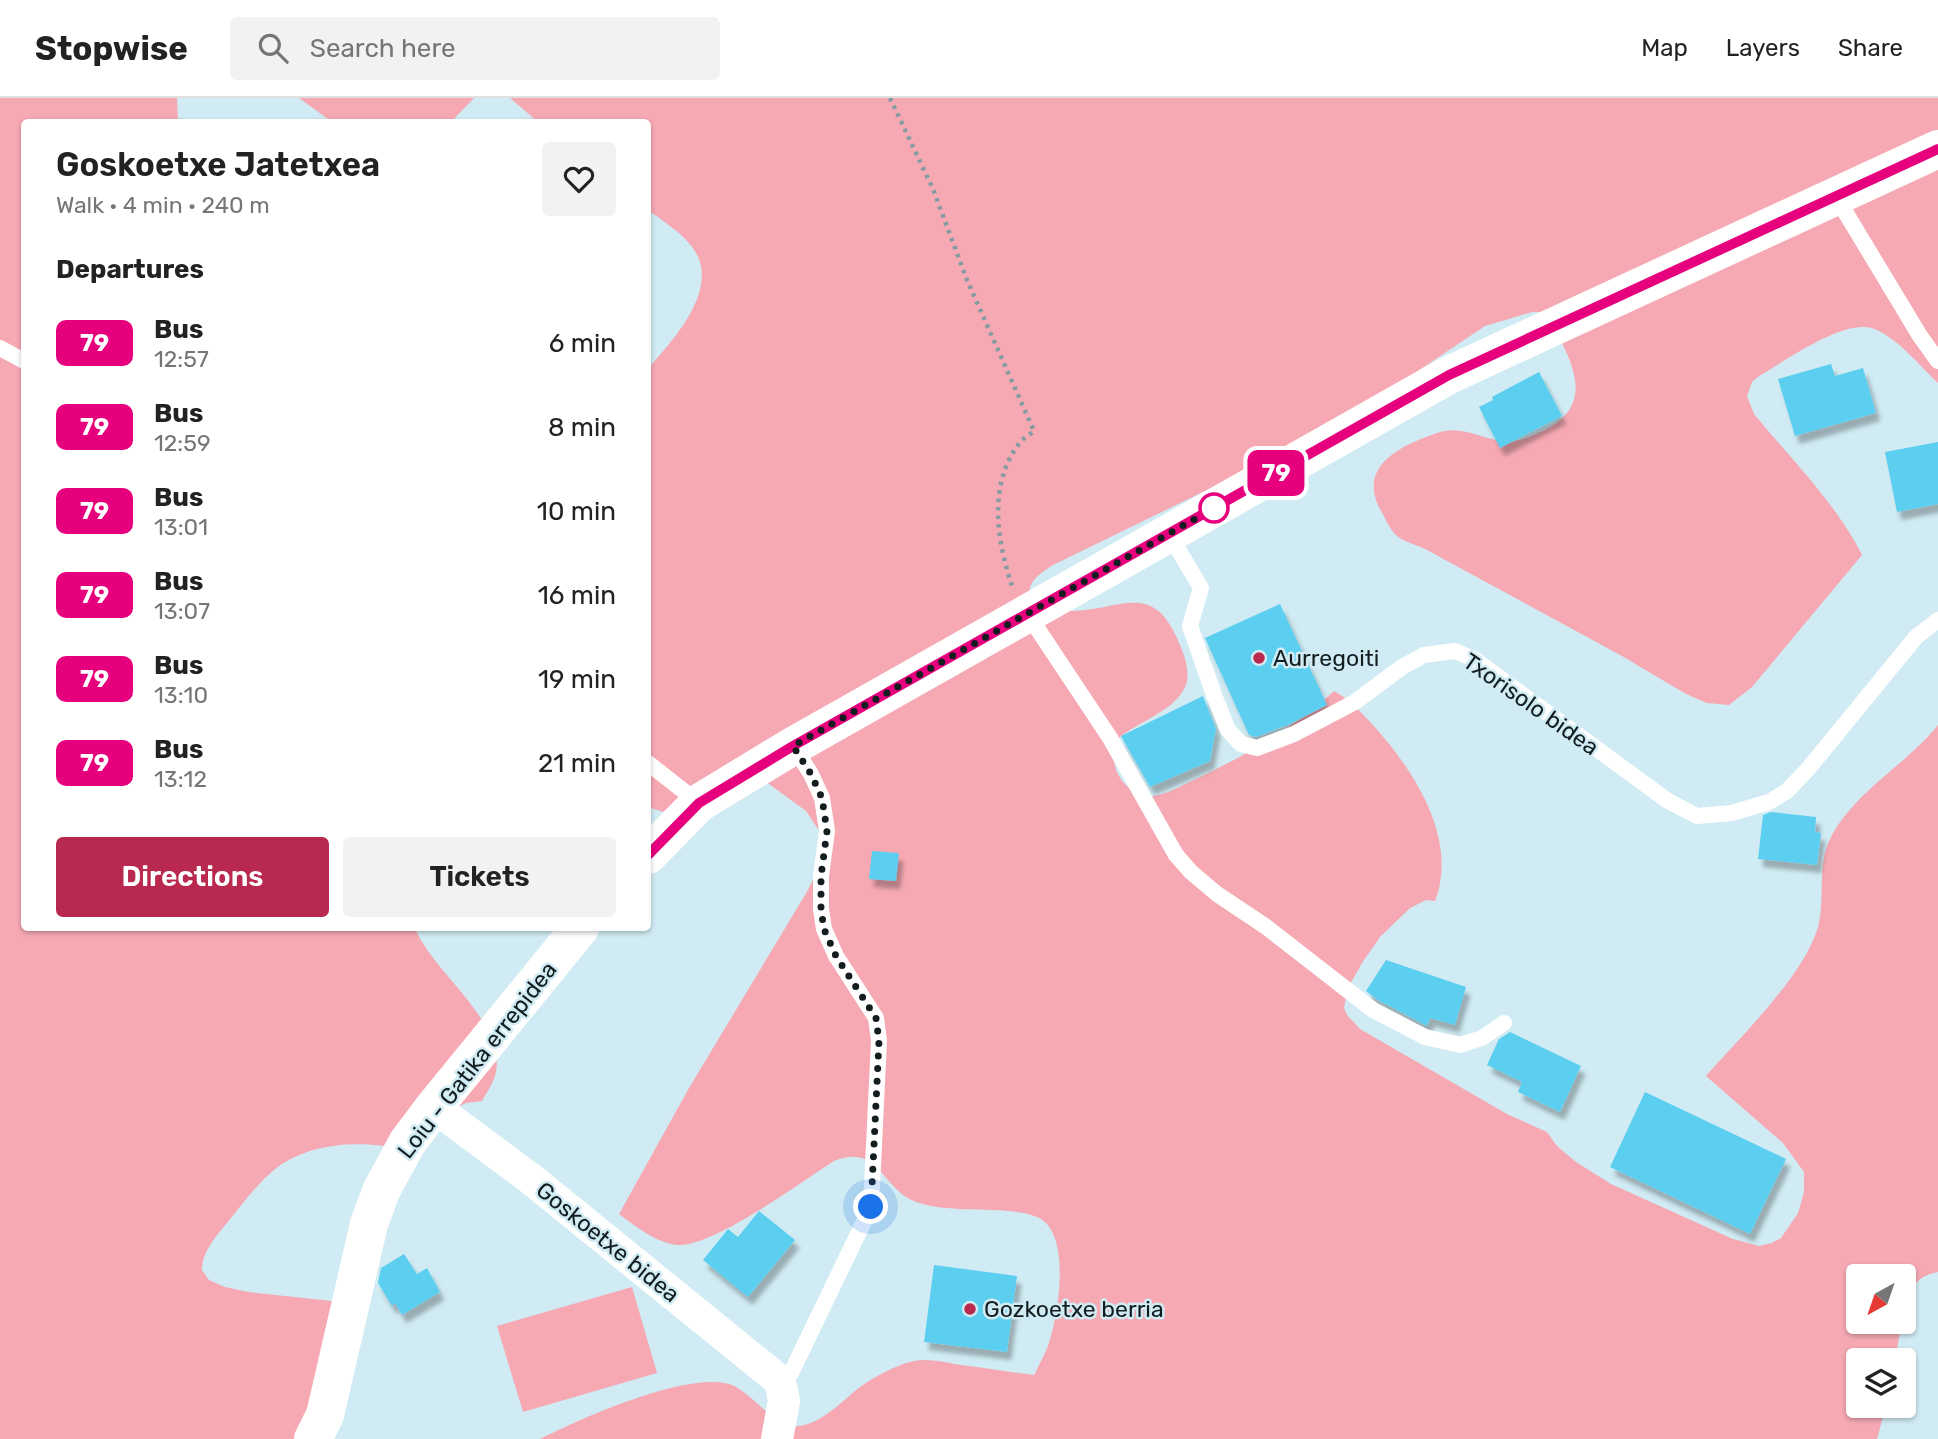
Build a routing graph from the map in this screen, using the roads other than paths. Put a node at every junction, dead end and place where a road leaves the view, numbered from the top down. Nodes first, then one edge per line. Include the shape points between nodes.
1 (1938, 149) edge
2 (1835, 195) junction
3 (0, 348) edge
4 (21, 359) edge
5 (1938, 361) edge
6 (1169, 534) junction
7 (1027, 613) junction
8 (1938, 620) edge
9 (793, 746) junction
10 (651, 765) edge
11 (699, 803) junction
12 (651, 852) edge
13 (578, 931) edge
14 (1504, 1023) dead end
15 (434, 1107) junction
16 (780, 1381) junction
17 (313, 1439) edge
18 (777, 1439) edge

1 - 2 street
2 - 5 lane
2 - 6 street via 1449,375
3 - 4 lane
6 - 7 street
6 - 8 lane, Txorisolo bidea via 1201,588 1190,626 1228,730 1241,744 1257,748 1294,734 1354,702 1424,655 1455,651 1474,659 1668,801 1697,816 1732,813 1769,802 1787,791 1916,637
7 - 9 street
7 - 14 lane via 1110,738 1175,855 1191,872 1373,1010 1425,1037 1460,1045 1482,1038
9 - 11 street
9 - 16 lane via 822,798 827,831 821,876 824,929 876,1018 879,1041 871,1207 790,1373
10 - 11 lane
11 - 12 street
13 - 15 street, Loiu - Gatika errepidea
15 - 16 street, Goskoetxe bidea via 531,1179
15 - 17 street, Loiu - Gatika errepidea via 407,1143 369,1224 324,1415
16 - 18 street via 784,1401

